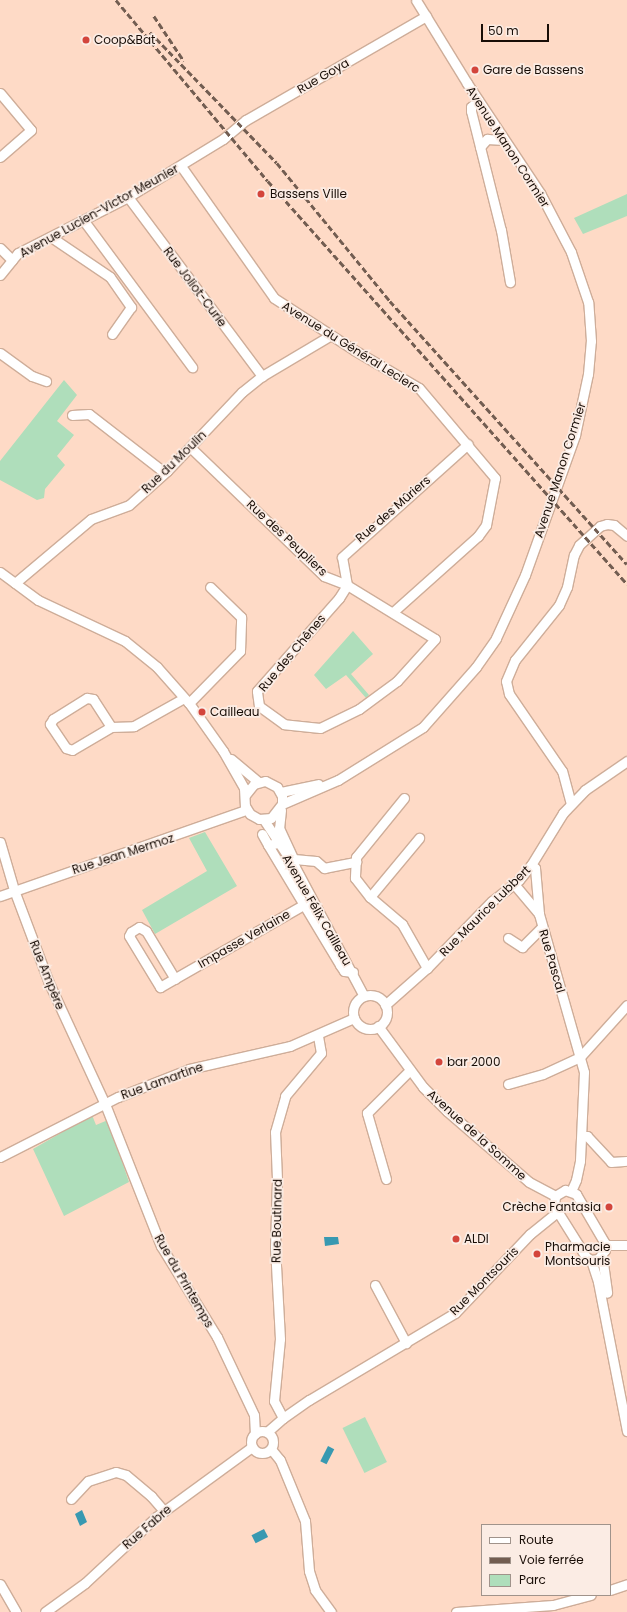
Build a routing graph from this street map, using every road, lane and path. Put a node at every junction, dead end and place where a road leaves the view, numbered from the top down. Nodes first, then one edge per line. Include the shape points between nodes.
1 (416, 0) edge
2 (426, 16) junction
3 (0, 93) edge
4 (478, 100) junction
5 (223, 139) joint
6 (504, 140) junction
7 (480, 147) junction
8 (0, 156) edge
9 (181, 166) junction
10 (128, 197) junction
11 (84, 221) junction
12 (51, 237) junction
13 (0, 248) edge
14 (12, 260) junction
15 (0, 275) edge
16 (510, 282) dead end
17 (112, 334) dead end
18 (331, 335) junction
19 (0, 353) edge
20 (192, 366) dead end
21 (262, 376) junction
22 (46, 380) dead end
23 (72, 415) dead end
24 (468, 444) junction
25 (190, 448) junction
26 (167, 471) junction
27 (627, 536) edge
28 (0, 572) edge
29 (15, 583) junction
30 (347, 585) junction
31 (210, 587) dead end
32 (393, 612) junction
33 (435, 639) joint
34 (187, 701) junction
35 (111, 727) junction
36 (223, 751) junction
37 (627, 761) edge
38 (353, 770) junction
39 (258, 782) junction
40 (281, 792) junction
41 (245, 795) junction
42 (404, 798) dead end
43 (282, 804) junction
44 (571, 804) junction
45 (246, 810) junction
46 (264, 820) junction
47 (262, 834) dead end
48 (419, 838) dead end
49 (0, 842) edge
50 (273, 844) junction
51 (356, 862) junction
52 (294, 863) junction
53 (531, 865) junction
54 (514, 884) junction
55 (14, 890) junction
56 (0, 896) edge
57 (370, 897) junction
58 (312, 900) junction
59 (304, 905) junction
60 (539, 914) junction
61 (542, 928) junction
62 (508, 938) dead end
63 (427, 968) junction
64 (353, 972) junction
65 (175, 978) junction
66 (364, 996) junction
67 (385, 1005) junction
68 (627, 1005) edge
69 (354, 1018) junction
70 (378, 1026) junction
71 (318, 1036) junction
72 (580, 1057) junction
73 (410, 1070) junction
74 (508, 1084) dead end
75 (105, 1104) junction
76 (582, 1136) junction
77 (0, 1157) edge
78 (627, 1161) edge
79 (386, 1179) dead end
80 (571, 1191) junction
81 (555, 1196) junction
82 (557, 1212) junction
83 (605, 1245) junction
84 (627, 1245) edge
85 (602, 1256) junction
86 (591, 1260) junction
87 (375, 1285) dead end
88 (406, 1343) junction
89 (627, 1401) edge
90 (283, 1418) junction
91 (627, 1431) edge
92 (267, 1432) junction
93 (254, 1434) junction
94 (252, 1448) junction
95 (271, 1449) junction
96 (71, 1499) dead end
97 (164, 1511) junction
98 (0, 1584) edge
99 (627, 1584) edge
100 (611, 1590) edge
101 (588, 1596) edge
102 (16, 1612) edge
103 (45, 1612) edge
104 (331, 1612) edge
105 (456, 1612) edge

1 - 2 street, Avenue Manon Cormier
2 - 4 street, Avenue Manon Cormier
2 - 5 street, Rue Goya via 246,120
3 - 8 street via 31,130
4 - 6 street, Avenue Manon Cormier
4 - 7 street via 471,107 471,111
5 - 9 street, Avenue Lucien-Victor Meunier
6 - 7 street via 488,139
6 - 38 street, Avenue Manon Cormier via 558,224 581,278 590,321 584,401 575,435 525,575 496,638 451,698 423,727
7 - 16 street via 509,266
9 - 10 street, Avenue Lucien-Victor Meunier
9 - 18 street, Avenue du Général Leclerc via 274,298
10 - 11 street, Avenue Lucien-Victor Meunier
10 - 21 street, Rue Joliot-Curie
11 - 12 street, Avenue Lucien-Victor Meunier
11 - 20 street
12 - 14 street, Avenue Lucien-Victor Meunier via 18,253
12 - 17 street via 110,277 131,307
13 - 14 street
14 - 15 street, Avenue Lucien-Victor Meunier
18 - 21 street, Rue du Moulin
18 - 24 street, Avenue du Général Leclerc via 419,388
19 - 22 street via 32,376
21 - 25 street, Rue du Moulin via 242,392
23 - 26 street via 89,414
24 - 30 street, Rue des Mûriers via 342,557
24 - 32 street, Avenue du Général Leclerc via 495,478 486,524 478,536
25 - 26 street, Rue du Moulin
25 - 30 street, Rue des Peupliers via 324,576
26 - 29 street, Rue du Moulin via 129,505 91,519
27 - 44 street via 614,525 607,524 600,526 579,545 559,605 515,660 506,680 509,694 562,771
28 - 29 street
29 - 34 street via 61,612 125,641 157,667
30 - 32 street, Rue des Peupliers
30 - 33 street, Rue des Chênes via 339,598 257,691 259,706 284,724 320,728 359,709 397,681
31 - 34 street via 241,617 240,651
32 - 33 street, Rue des Peupliers
34 - 35 street via 134,726
34 - 36 street
35 - 35 street via 93,698 87,698 53,718 50,724 66,748 72,750
36 - 39 street
36 - 41 street via 242,784
37 - 44 street, Rue Maurice Lubbert via 585,790
38 - 40 street, Avenue Manon Cormier via 318,784
38 - 43 street, Avenue Manon Cormier via 338,780
39 - 40 street via 271,783
39 - 41 street via 250,787
40 - 43 street
41 - 45 street
42 - 51 street via 356,857
43 - 46 street via 276,815
43 - 52 street via 279,828
44 - 53 street, Rue Maurice Lubbert
45 - 46 street via 254,818
45 - 55 street, Rue Jean Mermoz
46 - 50 street, Avenue Félix Cailleau
47 - 50 street
48 - 57 street
49 - 55 street, Rue Ampère
50 - 52 street, Avenue Félix Cailleau
50 - 59 street
51 - 52 street via 324,868 316,861
51 - 57 street via 355,878
52 - 58 street, Avenue Félix Cailleau
53 - 54 street, Rue Maurice Lubbert
53 - 60 street, Rue Pascal via 535,868
54 - 60 street
54 - 63 street, Rue Maurice Lubbert via 492,901
55 - 56 street, Rue Jean Mermoz
55 - 75 street, Rue Ampère via 49,983
57 - 63 street via 402,924
58 - 59 street, Impasse Verlaine
58 - 64 street, Avenue Félix Cailleau
59 - 64 street via 344,971
59 - 65 street, Impasse Verlaine
60 - 61 street, Rue Pascal
61 - 62 street via 522,947
61 - 72 street, Rue Pascal
63 - 67 street, Rue Maurice Lubbert
64 - 66 street, Avenue Félix Cailleau
65 - 65 street, Impasse Verlaine via 160,987 129,936 131,932 139,927 146,930
66 - 67 street via 374,996
66 - 69 street via 353,1008
67 - 70 street via 386,1015
68 - 72 street
69 - 70 street via 364,1028
69 - 71 street, Rue Lamartine
70 - 73 street, Avenue de la Somme
71 - 75 street, Rue Lamartine via 290,1046 189,1069
71 - 90 street, Rue Boutinard via 321,1053 285,1096 275,1132 275,1248 280,1339 274,1401
72 - 74 street via 543,1074
72 - 76 street, Rue Pascal via 584,1072
73 - 79 street via 367,1113
73 - 81 street, Avenue de la Somme via 447,1111 529,1182
75 - 77 street, Rue Lamartine
75 - 93 street, Rue du Printemps via 161,1246 217,1336 254,1415
76 - 78 street via 587,1136 611,1162
76 - 80 street, Rue Pascal via 580,1161
80 - 81 street via 560,1191
80 - 83 street via 580,1201
81 - 82 street via 553,1201
82 - 86 street via 582,1253
82 - 88 street, Rue Montsouris via 534,1230 455,1313
83 - 84 street
83 - 85 street
85 - 86 street
85 - 89 street via 604,1281
86 - 91 street via 598,1282
87 - 88 street
88 - 90 street, Rue Montsouris
90 - 92 street, Rue Montsouris
92 - 93 street
92 - 95 street via 273,1439
93 - 94 street via 251,1440
94 - 95 street via 261,1453
94 - 97 street, Rue Fabre
95 - 104 street via 280,1460 305,1521 309,1571 315,1590
96 - 97 street via 88,1481 116,1472 126,1475
97 - 103 street, Rue Fabre via 85,1584
98 - 102 street
99 - 100 street
101 - 105 street via 553,1606

